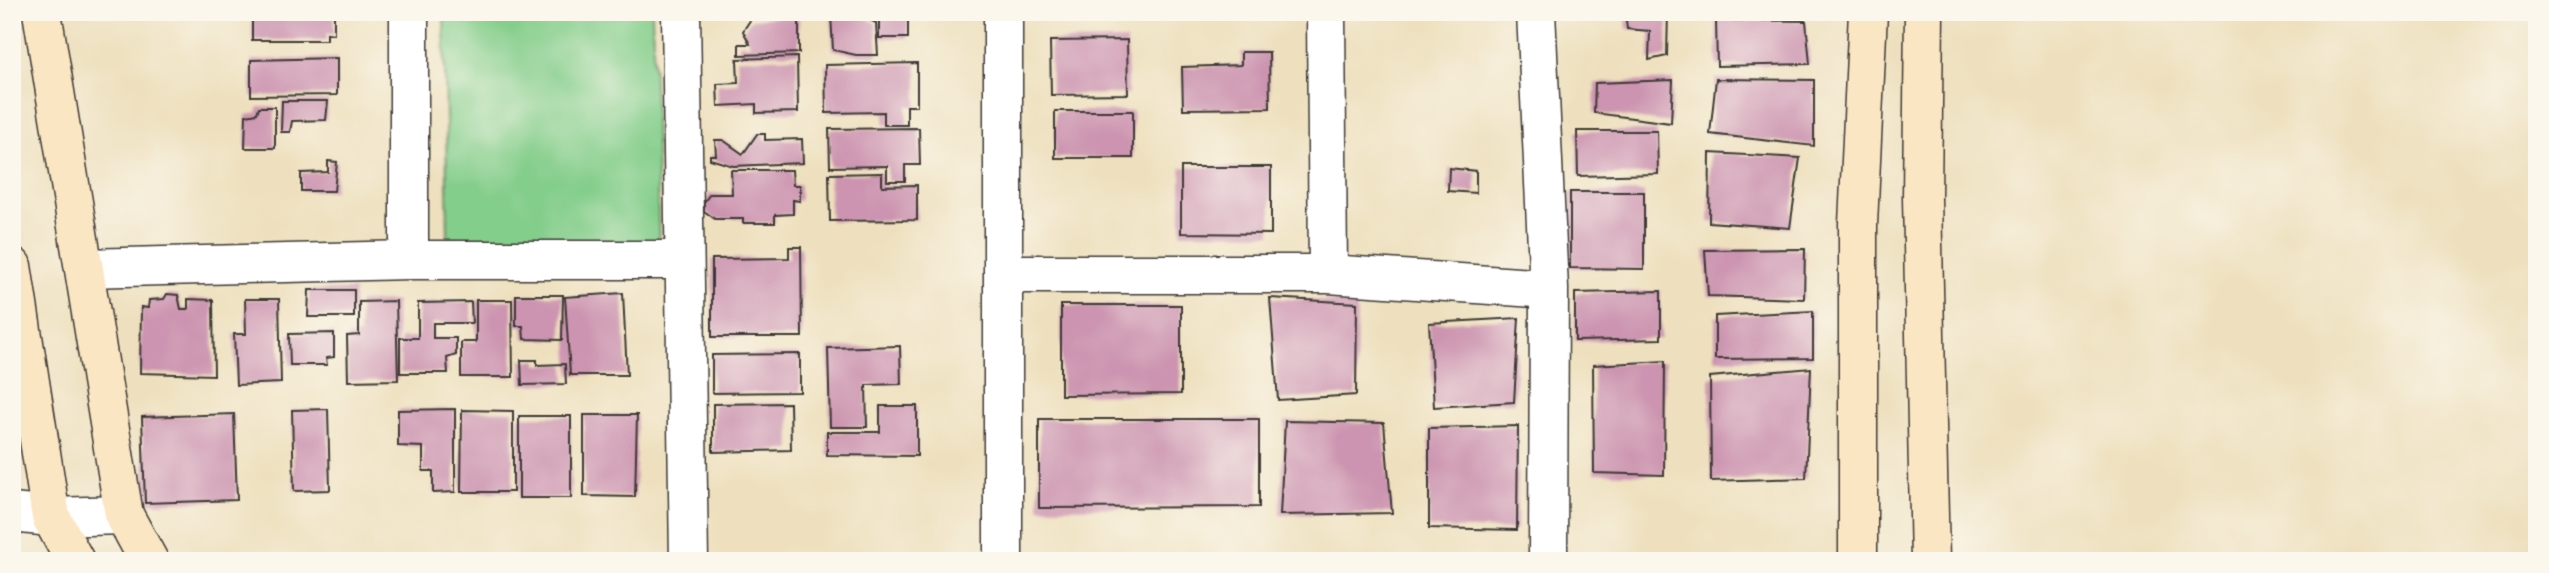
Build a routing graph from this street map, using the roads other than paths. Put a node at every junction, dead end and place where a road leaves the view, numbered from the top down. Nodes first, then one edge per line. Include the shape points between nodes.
1 (42, 12) edge
2 (408, 12) edge
3 (681, 12) edge
4 (1003, 12) edge
5 (1326, 12) edge
6 (1536, 12) edge
7 (1868, 12) edge
8 (1924, 12) edge
9 (409, 260) junction
10 (682, 260) junction
11 (12, 267) edge
12 (85, 268) junction
13 (1003, 274) junction
14 (1328, 274) junction
15 (1549, 289) junction
16 (12, 513) edge
17 (124, 515) junction
18 (51, 517) junction
19 (75, 561) edge
20 (149, 561) edge
21 (689, 561) edge
22 (1003, 561) edge
23 (1548, 561) edge
24 (1858, 561) edge
25 (1930, 561) edge

1 - 12 main road
2 - 9 street
3 - 10 street
4 - 13 street
5 - 14 street
6 - 15 street
7 - 24 main road via 1858,224
8 - 25 main road via 1922,198
9 - 10 street
9 - 12 street
10 - 21 street
11 - 18 main road
12 - 17 main road
13 - 14 street
13 - 22 street
14 - 15 street
15 - 23 street
16 - 18 street
17 - 18 street
17 - 20 main road
18 - 19 main road

